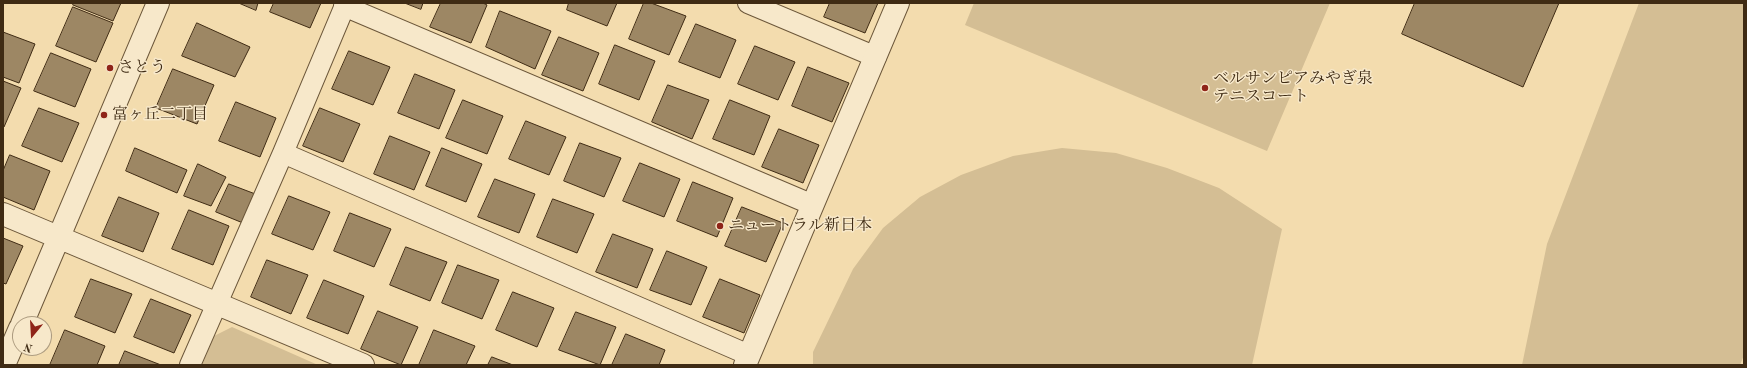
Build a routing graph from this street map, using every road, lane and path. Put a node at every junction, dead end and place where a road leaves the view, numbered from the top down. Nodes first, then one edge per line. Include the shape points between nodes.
1 (158, 3) edge
2 (748, 3) edge
3 (898, 3) edge
4 (345, 5) edge
5 (876, 57) junction
6 (283, 153) junction
7 (813, 205) junction
8 (3, 214) edge
9 (59, 238) junction
10 (216, 303) junction
11 (25, 316) edge
12 (12, 346) edge
13 (747, 360) edge
14 (4, 365) edge
15 (190, 365) edge
16 (363, 365) edge

1 - 9 street
2 - 5 street
3 - 5 street
4 - 6 street
4 - 7 street
5 - 7 street
6 - 10 street
6 - 13 street
7 - 13 street
8 - 9 street
9 - 10 street
9 - 11 street
10 - 15 street
10 - 16 street
12 - 14 street

